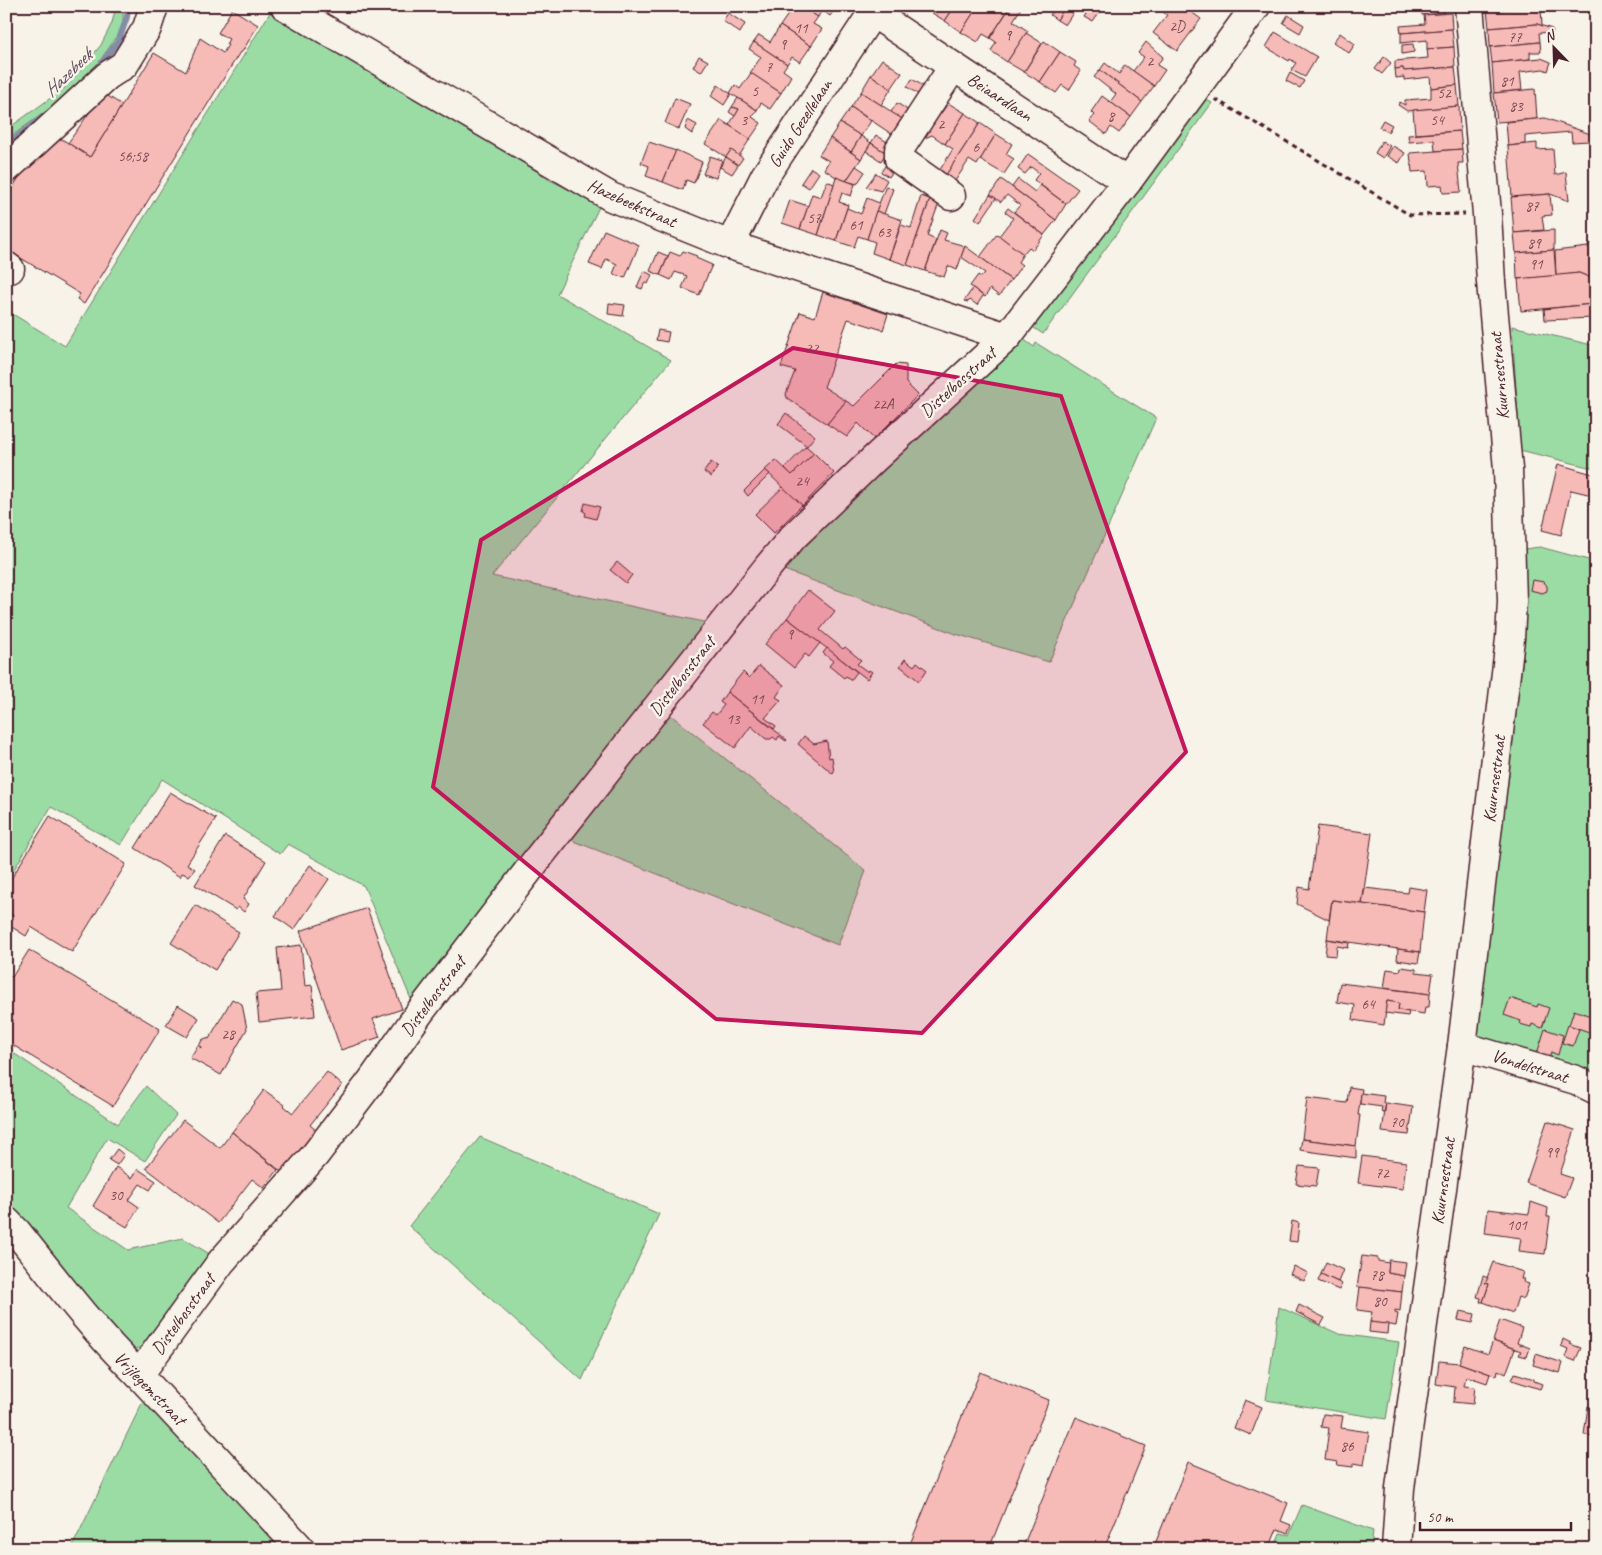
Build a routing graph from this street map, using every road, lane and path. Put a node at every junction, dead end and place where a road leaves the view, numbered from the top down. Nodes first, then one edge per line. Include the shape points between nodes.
1 (154, 6) edge
2 (285, 6) edge
3 (1256, 6) edge
4 (1469, 6) edge
5 (875, 10) edge
6 (953, 66) junction
7 (1196, 87) junction
8 (6, 169) edge
9 (1127, 182) junction
10 (951, 196) dead end
11 (1487, 214) junction
12 (730, 244) junction
13 (1007, 337) junction
14 (1462, 1046) junction
15 (1596, 1090) edge
16 (6, 1221) edge
17 (140, 1375) junction
18 (301, 1549) edge
19 (1396, 1549) edge

1 - 8 street via 147,28 124,65 106,76
2 - 12 street, Hazebeekstraat via 611,197
3 - 7 street, Distelbosstraat
4 - 11 street, Kuurnsestraat
5 - 6 street, Beiaardlaan
5 - 12 street, Guido Gezellelaan via 765,176
6 - 9 street, Beiaardlaan
6 - 10 street via 899,150 899,159
7 - 9 street, Distelbosstraat
7 - 11 path via 1410,215
9 - 13 street, Distelbosstraat
11 - 14 street, Kuurnsestraat via 1508,469 1512,600
12 - 13 street, Hazebeekstraat
13 - 17 street, Distelbosstraat via 874,459 767,568 529,870 315,1155 221,1262
14 - 15 street, Vondelstraat via 1576,1080
14 - 19 street, Kuurnsestraat via 1400,1488
16 - 17 street, Vrijlegemstraat via 97,1331
17 - 18 street, Vrijlegemstraat

